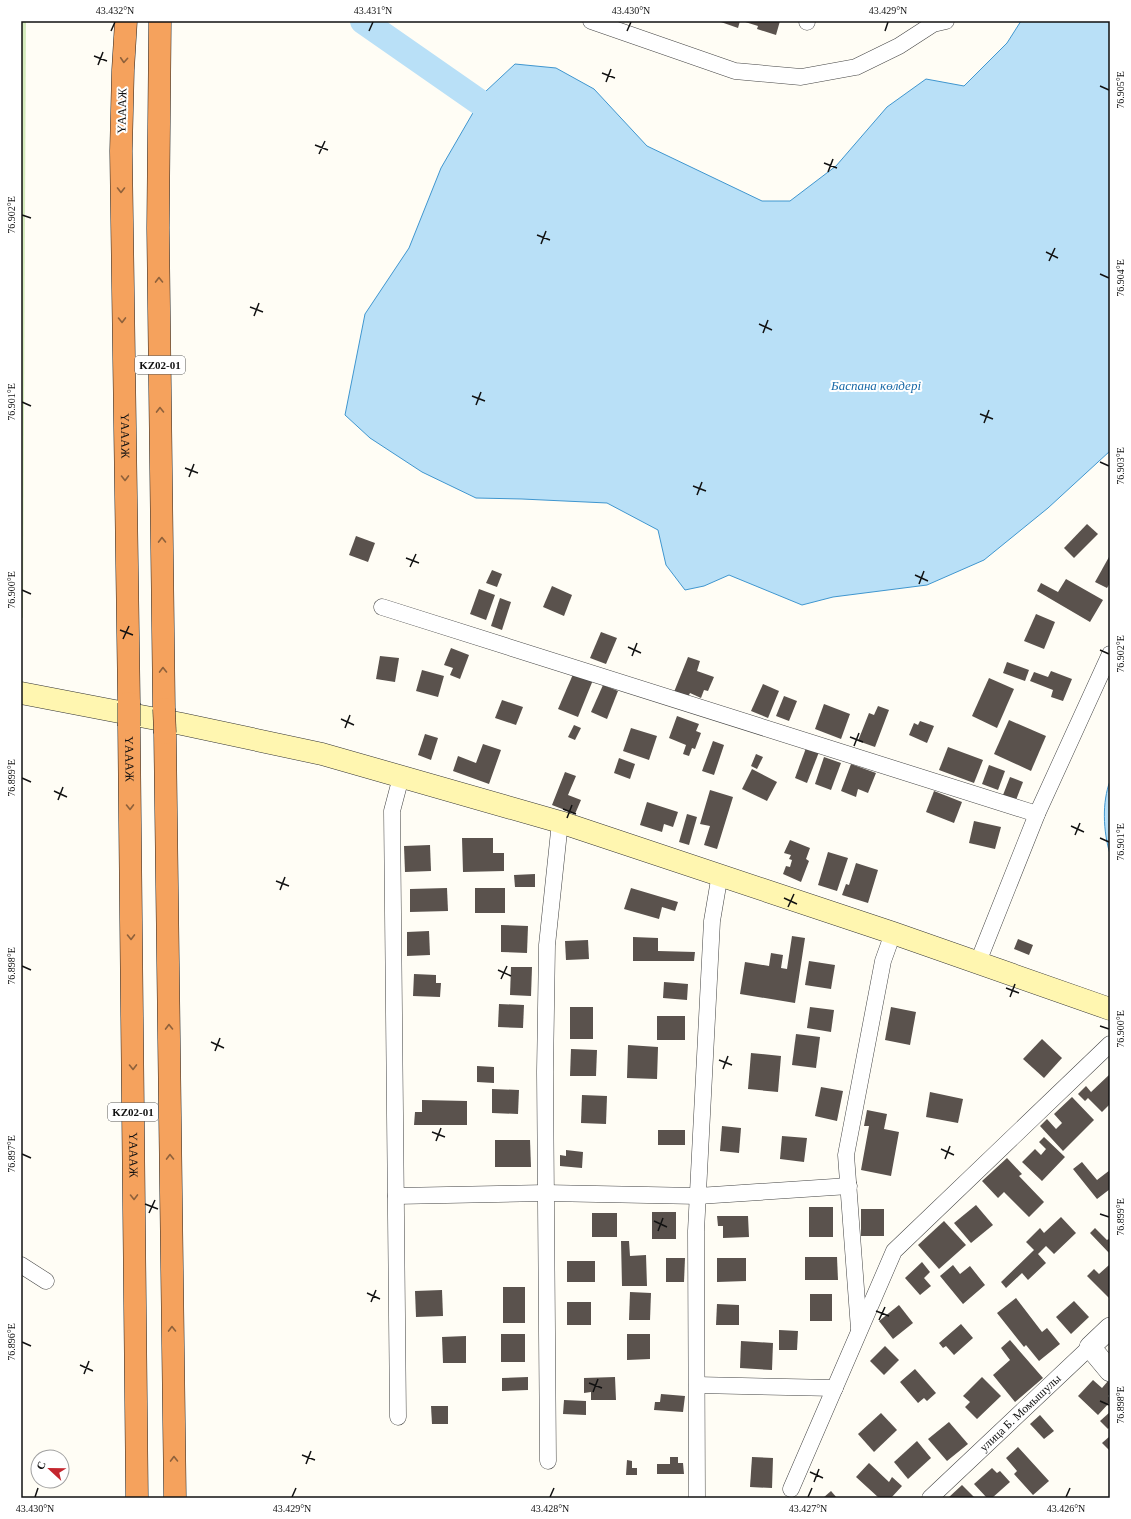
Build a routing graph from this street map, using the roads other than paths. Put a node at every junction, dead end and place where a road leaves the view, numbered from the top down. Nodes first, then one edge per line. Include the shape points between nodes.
1 (126, 21) edge
2 (160, 21) edge
3 (591, 21) edge
4 (946, 21) edge
5 (382, 607) dead end
6 (1110, 654) edge
7 (21, 693) edge
8 (401, 777) junction
9 (1037, 814) junction
10 (560, 822) junction
11 (720, 874) junction
12 (893, 933) junction
13 (978, 962) junction
14 (1110, 1009) edge
15 (1110, 1044) edge
16 (849, 1186) junction
17 (546, 1193) junction
18 (396, 1196) junction
19 (698, 1196) junction
20 (21, 1265) edge
21 (46, 1280) dead end
22 (1110, 1328) edge
23 (860, 1331) junction
24 (1090, 1347) junction
25 (1110, 1370) edge
26 (697, 1385) junction
27 (835, 1388) junction
28 (398, 1418) dead end
29 (548, 1461) dead end
30 (791, 1489) dead end
31 (137, 1498) edge
32 (175, 1498) edge
33 (697, 1498) edge
34 (930, 1498) edge

1 -> 31 highway, ҮАААЖ / KZ02-01, bridge via 121,159
32 -> 2 highway, KZ02-01, bridge via 158,228
3 - 4 street via 735,70 801,77 856,67 899,46 933,24
5 - 9 street
6 - 9 street
7 - 8 main road via 322,754
8 - 10 main road
8 - 18 street via 392,811
9 - 13 street
10 - 11 main road
10 - 17 street via 547,945
11 - 12 main road
11 - 19 street via 712,921
12 - 13 main road
12 - 16 street via 883,961 846,1154
13 - 14 main road
15 - 23 street via 894,1251
16 - 19 street
16 - 23 street
17 - 18 street
17 - 19 street
17 - 29 street
18 - 28 street
19 - 26 street
20 - 21 street
22 - 24 street, улица Б. Момышулы
23 - 27 street
24 - 25 street
24 - 34 street, улица Б. Момышулы
26 - 27 street
26 - 33 street
27 - 30 street

